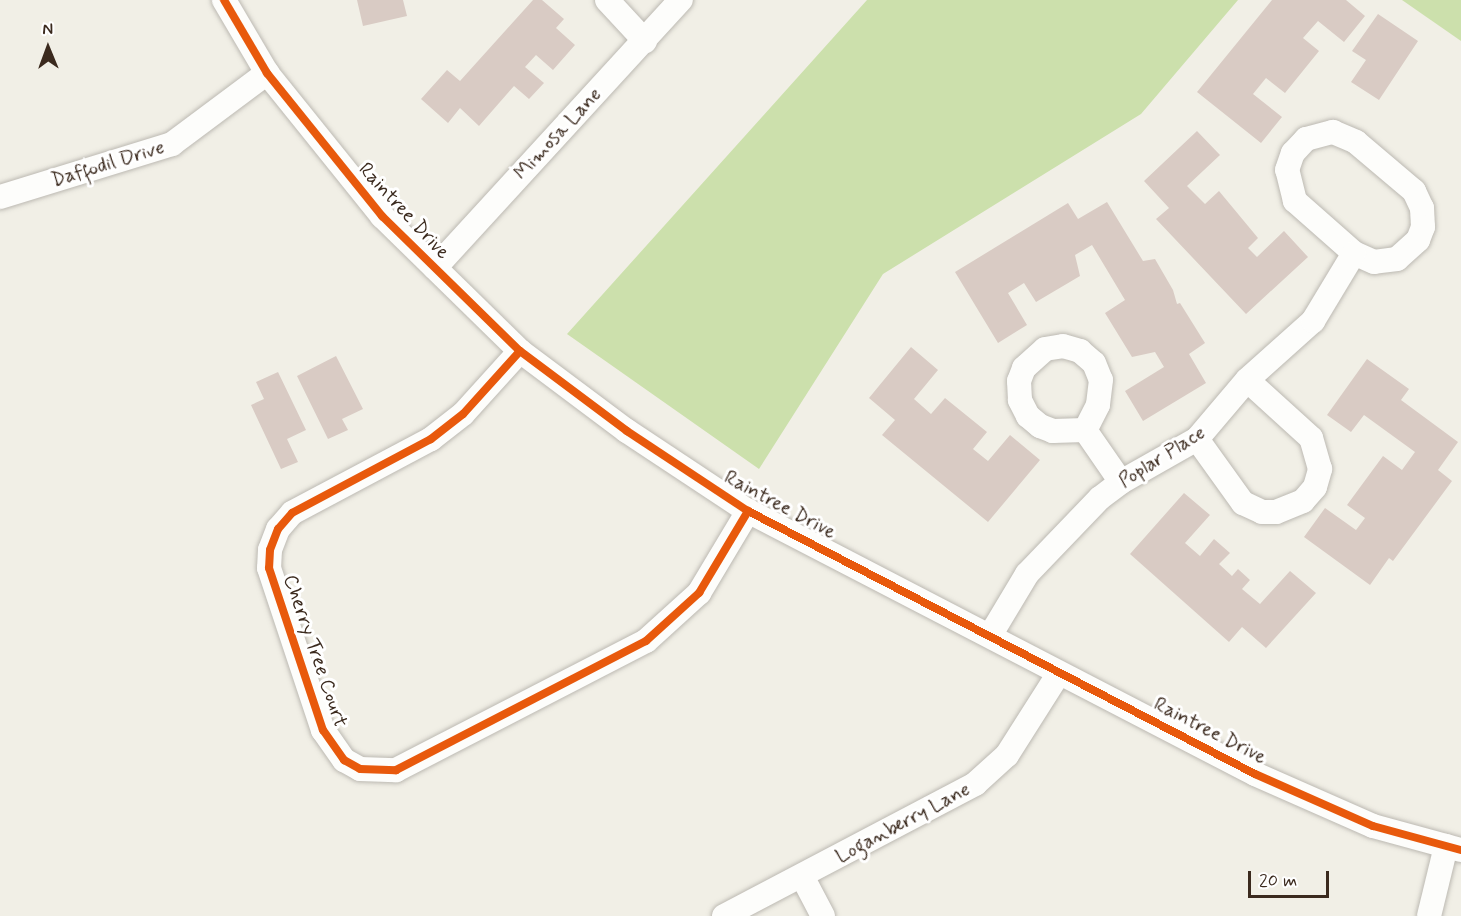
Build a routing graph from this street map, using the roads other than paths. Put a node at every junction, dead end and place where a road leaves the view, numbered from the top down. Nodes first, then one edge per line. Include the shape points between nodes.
1 (224, 0) edge
2 (607, 0) edge
3 (681, 0) edge
4 (645, 41) junction
5 (267, 73) junction
6 (0, 197) edge
7 (1354, 253) junction
8 (435, 268) junction
9 (520, 351) junction
10 (1247, 380) junction
11 (1085, 430) dead end
12 (1197, 438) junction
13 (1121, 482) junction
14 (748, 511) junction
15 (991, 634) junction
16 (1059, 673) junction
17 (1453, 848) edge
18 (802, 876) junction
19 (724, 916) edge
20 (823, 916) edge
21 (1429, 916) edge

1 - 5 street, Raintree Drive
2 - 4 street
3 - 4 street, Mimosa Lane
4 - 8 street, Mimosa Lane
5 - 6 street, Daffodil Drive via 172,144
5 - 8 street, Raintree Drive via 355,186
7 - 7 street via 1295,201 1287,183 1293,153 1319,134 1333,132 1356,142 1414,191 1422,208 1423,227 1409,251 1384,262
7 - 10 street, Poplar Place via 1312,321
8 - 9 street, Raintree Drive
9 - 14 street, Raintree Drive via 627,431
9 - 14 street, Cherry Tree Court via 463,414 431,439 292,513 278,529 270,550 269,568 323,730 344,760 360,769 396,770 646,641 699,593
10 - 12 street, Poplar Place
10 - 12 street via 1311,438 1320,469 1315,487 1303,501 1276,512 1262,512 1243,503
11 - 13 street
12 - 13 street, Poplar Place
13 - 15 street, Poplar Place via 1027,574
14 - 15 street, Raintree Drive
15 - 16 street, Raintree Drive
16 - 17 street, Raintree Drive via 1330,810
16 - 18 street, Loganberry Lane via 1006,755 975,784
17 - 21 street
18 - 19 street, Loganberry Lane
18 - 20 street

